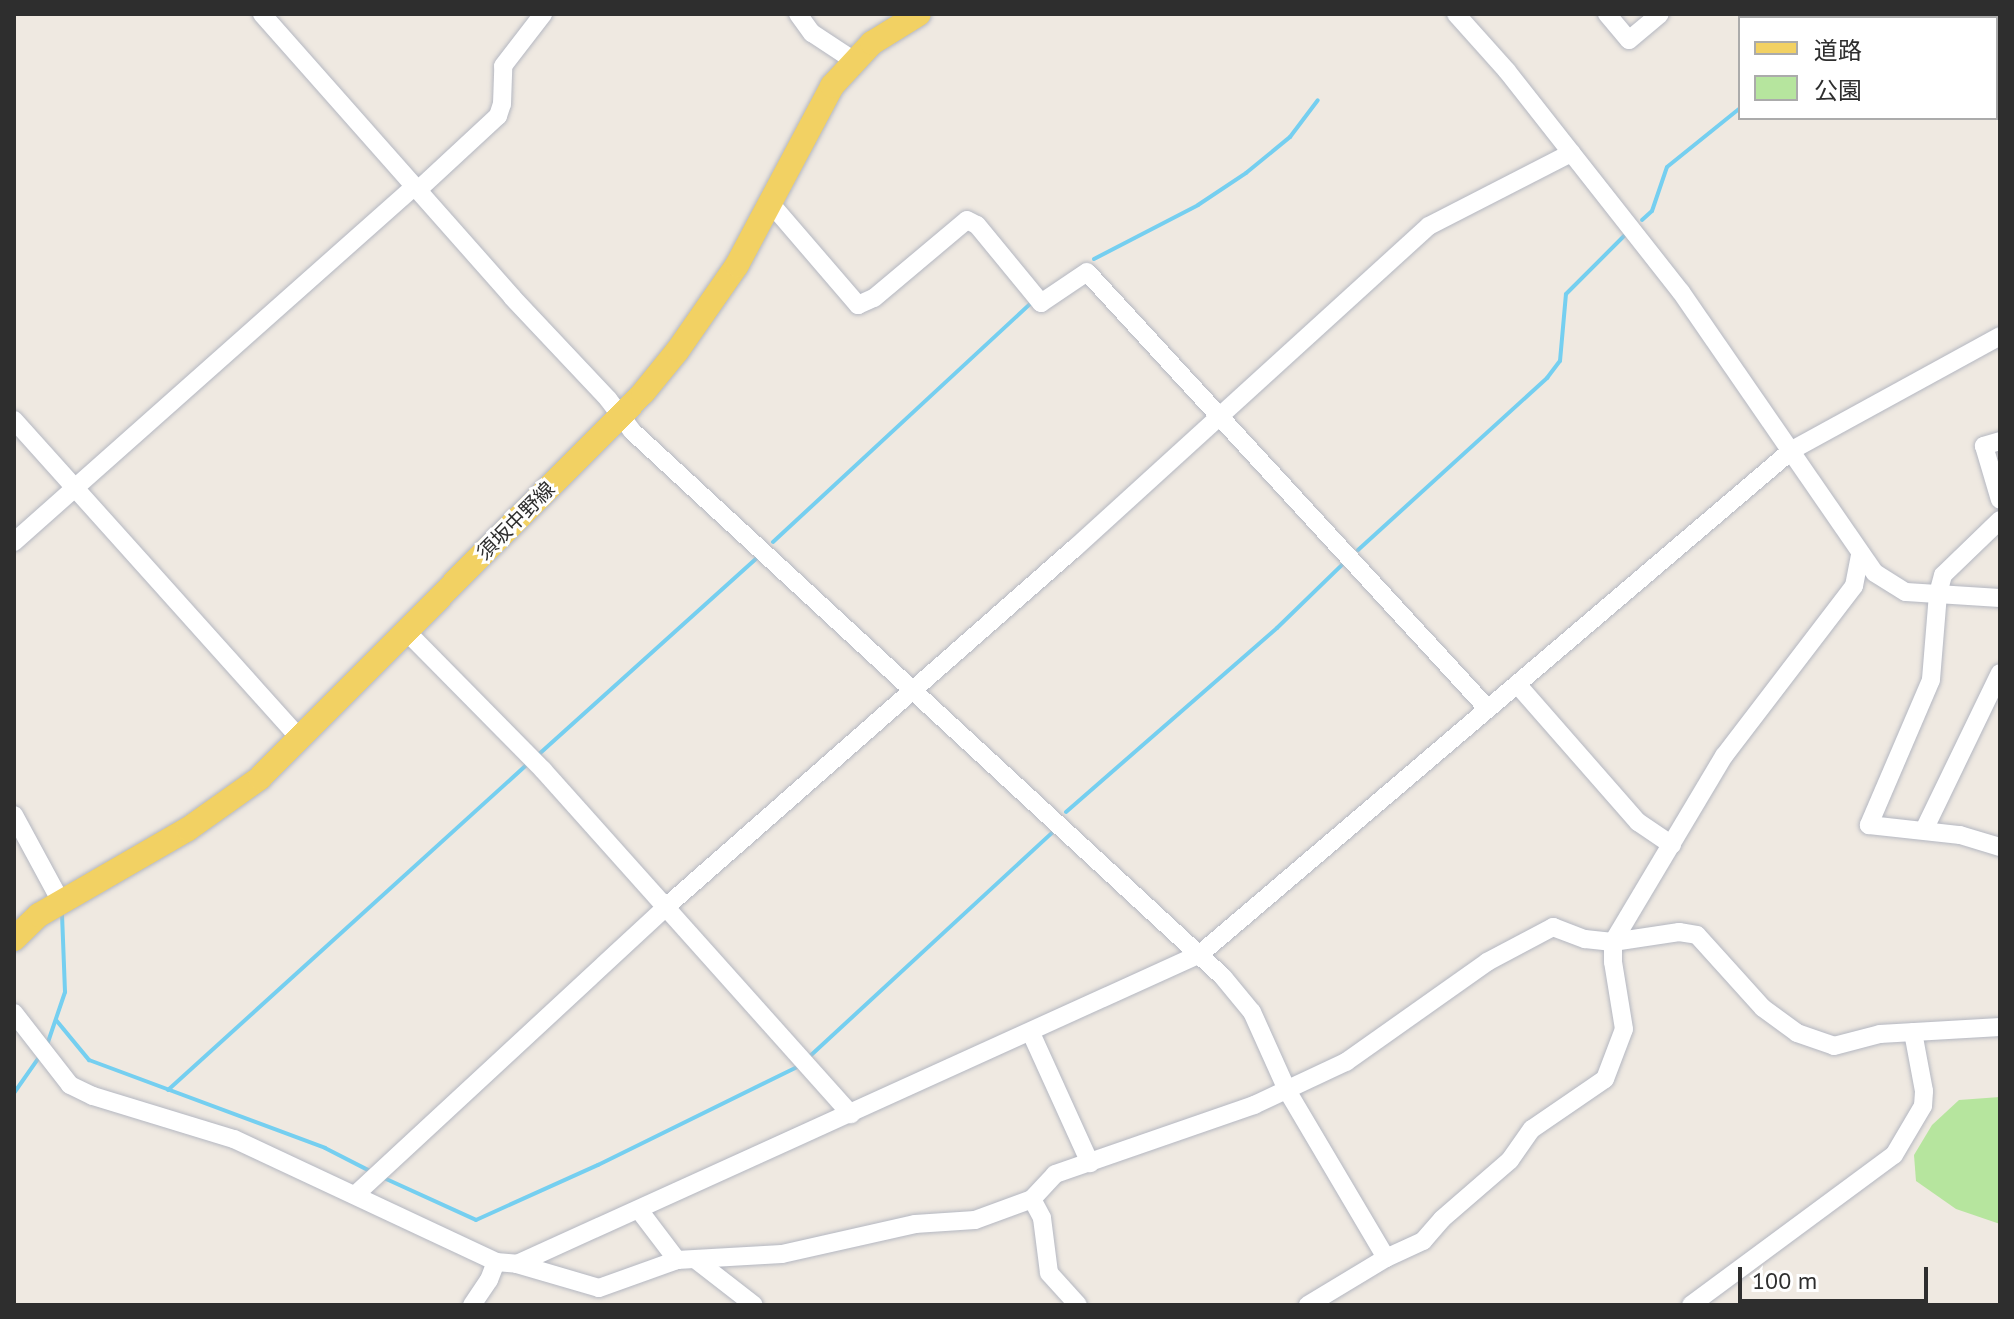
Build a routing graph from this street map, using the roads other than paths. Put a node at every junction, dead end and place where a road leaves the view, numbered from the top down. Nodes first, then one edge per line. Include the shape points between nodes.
1 (262, 14) edge
2 (543, 14) edge
3 (798, 14) edge
4 (919, 14) edge
5 (1456, 14) edge
6 (1607, 14) edge
7 (1660, 14) edge
8 (853, 60) junction
9 (1571, 153) junction
10 (416, 188) junction
11 (772, 205) junction
12 (2000, 336) edge
13 (1220, 414) junction
14 (620, 416) junction
15 (14, 420) edge
16 (2000, 441) edge
17 (1792, 450) junction
18 (75, 489) junction
19 (2000, 500) edge
20 (2000, 520) edge
21 (14, 542) edge
22 (1860, 554) junction
23 (1938, 594) junction
24 (2000, 598) edge
25 (407, 632) junction
26 (2000, 673) edge
27 (1517, 684) junction
28 (911, 692) junction
29 (1488, 709) junction
30 (300, 739) junction
31 (14, 815) edge
32 (1924, 830) junction
33 (1672, 845) junction
34 (2000, 847) edge
35 (61, 902) junction
36 (667, 906) junction
37 (14, 939) edge
38 (1613, 942) junction
39 (1200, 954) junction
40 (14, 1013) edge
41 (2000, 1027) edge
42 (1913, 1032) junction
43 (1031, 1033) junction
44 (1288, 1092) junction
45 (851, 1115) junction
46 (1090, 1163) junction
47 (355, 1195) junction
48 (1032, 1199) junction
49 (639, 1210) junction
50 (1386, 1258) junction
51 (677, 1260) junction
52 (696, 1260) junction
53 (496, 1262) junction
54 (517, 1264) junction
55 (603, 1296) edge
56 (472, 1305) edge
57 (754, 1305) edge
58 (1078, 1305) edge
59 (1308, 1305) edge
60 (1691, 1305) edge

1 - 10 street
2 - 10 street via 503,66 498,116
3 - 8 street via 812,33
4 - 8 main road, 須坂中野線
5 - 9 street
6 - 7 street via 1629,40
8 - 11 main road, 須坂中野線 via 826,97
9 - 13 street via 1429,226
9 - 17 street via 1681,292
10 - 14 street
10 - 18 street
11 - 13 street via 858,305 874,298 967,220 977,225 1041,303 1087,272
11 - 14 main road, 須坂中野線 via 693,330
12 - 17 street
13 - 28 street
13 - 29 street
14 - 25 main road, 須坂中野線
14 - 28 street
15 - 18 street
16 - 19 street via 1984,446
17 - 22 street
17 - 27 street
18 - 21 street
18 - 30 street
20 - 23 street via 1943,575
22 - 23 street via 1875,573 1906,592
22 - 33 street via 1854,586 1724,756
23 - 24 street
23 - 32 street via 1931,680 1869,825
25 - 30 main road, 須坂中野線
25 - 36 street
26 - 32 street
27 - 29 street
27 - 33 street via 1638,822
28 - 36 street
28 - 39 street
29 - 39 street
30 - 35 main road, 須坂中野線 via 238,795
31 - 35 street
32 - 34 street
33 - 38 street
35 - 37 main road, 須坂中野線
36 - 45 street
36 - 47 street
38 - 42 street via 1679,932 1697,935 1763,1008 1797,1033 1834,1046
38 - 44 street via 1553,927 1487,962 1346,1062
38 - 50 street via 1624,1029 1605,1079 1532,1129 1510,1160 1423,1241
39 - 43 street
39 - 44 street via 1252,1012
40 - 47 street via 70,1085 234,1139
41 - 42 street
42 - 60 street via 1923,1106 1894,1155
43 - 45 street
43 - 46 street
44 - 46 street
44 - 50 street
45 - 49 street
46 - 48 street via 1055,1174
47 - 53 street
48 - 52 street via 975,1220 915,1224 782,1254
48 - 58 street via 1042,1218 1049,1273
49 - 51 street
49 - 54 street
50 - 59 street
51 - 52 street
51 - 55 street
52 - 57 street
53 - 54 street
53 - 56 street
54 - 55 street

